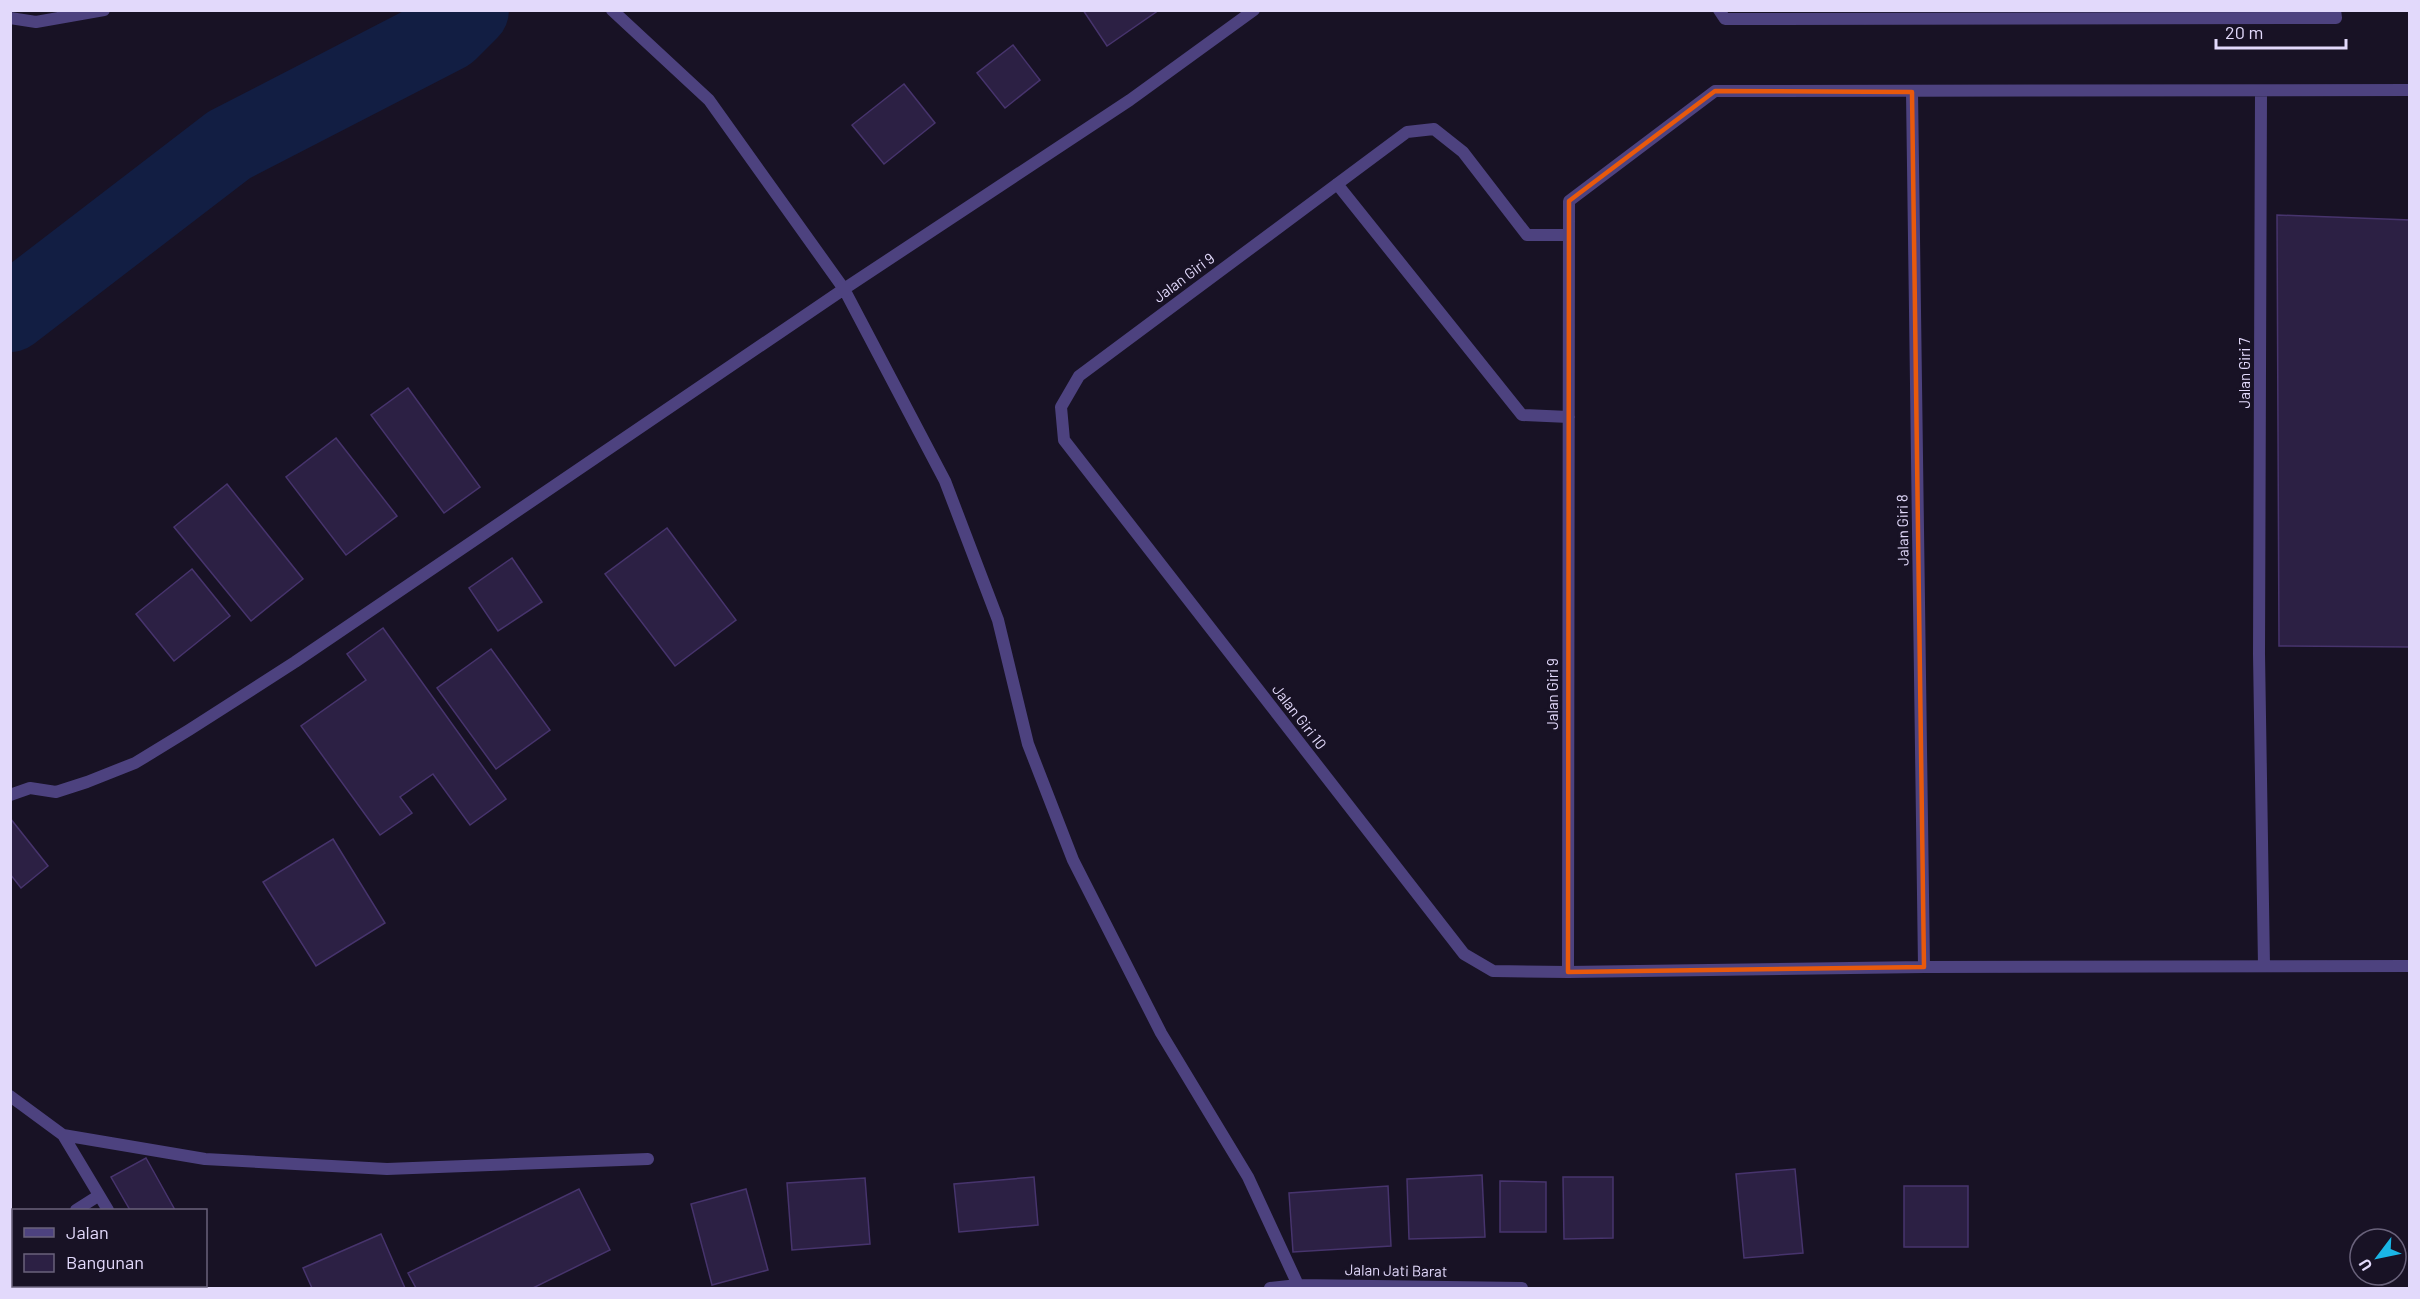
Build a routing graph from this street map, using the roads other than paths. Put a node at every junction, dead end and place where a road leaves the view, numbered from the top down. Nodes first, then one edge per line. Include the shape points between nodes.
1 (104, 10) edge
2 (612, 10) edge
3 (1254, 10) edge
4 (1719, 10) edge
5 (2336, 10) edge
6 (2108, 14) edge
7 (1876, 15) edge
8 (10, 18) edge
9 (2409, 90) edge
10 (1911, 92) junction
11 (2261, 92) junction
12 (1337, 184) junction
13 (1569, 236) junction
14 (844, 289) junction
15 (1060, 407) joint
16 (1569, 417) junction
17 (10, 795) edge
18 (2264, 966) junction
19 (2409, 966) edge
20 (1924, 967) junction
21 (1568, 972) junction
22 (10, 1096) edge
23 (63, 1135) junction
24 (648, 1159) dead end
25 (98, 1196) junction
26 (78, 1209) edge
27 (107, 1209) edge
28 (1298, 1285) junction
29 (1270, 1288) edge
30 (1522, 1288) edge

1 - 8 street via 36,22
2 - 14 street via 708,100
3 - 14 street via 1130,100
4 - 7 street via 1725,19
5 - 6 street via 2336,18
6 - 7 street
9 - 11 street
10 - 11 street
10 - 13 street, Jalan Giri 9 via 1715,91 1569,201
10 - 20 street, Jalan Giri 8
11 - 18 street, Jalan Giri 7 via 2259,654
12 - 13 street, Jalan Giri 9 via 1407,132 1434,129 1463,152 1527,235
12 - 15 street, Jalan Giri 9 via 1079,376
12 - 16 street via 1522,415
13 - 16 street, Jalan Giri 9
14 - 17 street via 295,662 135,764 56,792 30,788
14 - 28 street via 945,481 998,620 1028,744 1073,860 1161,1033 1248,1177
15 - 21 street, Jalan Giri 10 via 1064,440 1464,954 1493,970
16 - 21 street, Jalan Giri 9
18 - 19 street, Jalan Giri 10
18 - 20 street, Jalan Giri 10
20 - 21 street, Jalan Giri 10
22 - 23 street
23 - 24 street via 206,1158 387,1169
23 - 25 street
25 - 26 street
25 - 27 street
28 - 29 street, Jalan Jati Barat
28 - 30 street, Jalan Jati Barat

